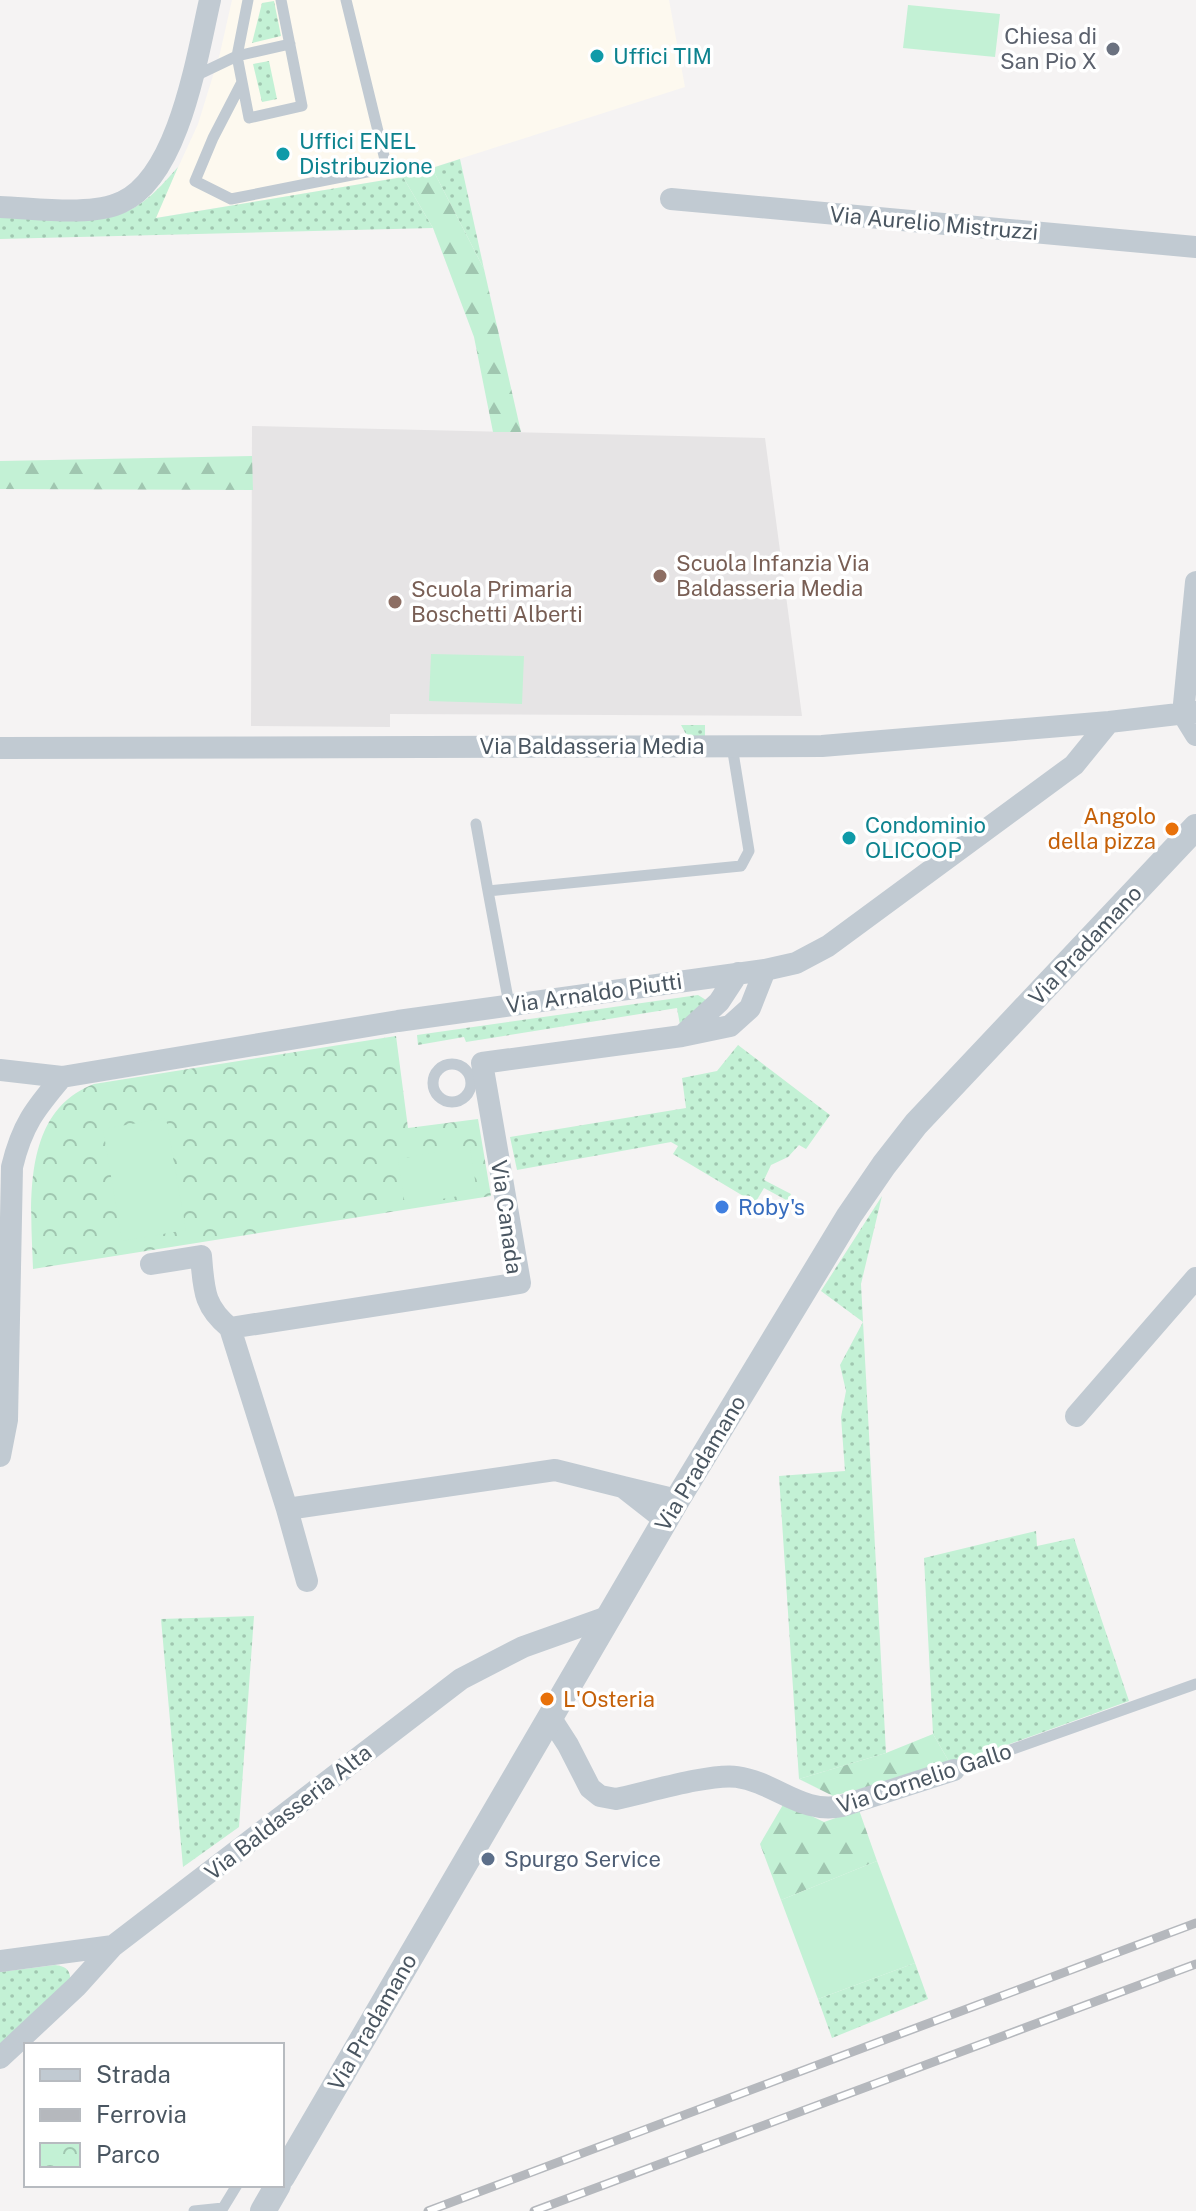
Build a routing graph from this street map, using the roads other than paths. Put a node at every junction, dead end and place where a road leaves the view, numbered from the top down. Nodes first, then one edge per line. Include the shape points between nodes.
1 (210, 0) edge
2 (248, 0) edge
3 (281, 0) edge
4 (346, 0) edge
5 (290, 44) junction
6 (237, 56) junction
7 (192, 77) junction
8 (242, 82) junction
9 (671, 199) dead end
10 (0, 207) edge
11 (1196, 247) edge
12 (1196, 582) edge
13 (1190, 713) edge
14 (1109, 722) junction
15 (1196, 735) edge
16 (732, 746) junction
17 (0, 748) edge
18 (476, 824) dead end
19 (1196, 827) edge
20 (488, 891) junction
21 (765, 970) junction
22 (738, 973) junction
23 (509, 1004) junction
24 (682, 1036) junction
25 (0, 1070) edge
26 (62, 1077) junction
27 (151, 1264) dead end
28 (1196, 1278) edge
29 (230, 1328) junction
30 (1076, 1416) dead end
31 (0, 1456) edge
32 (287, 1509) junction
33 (671, 1510) junction
34 (307, 1581) dead end
35 (610, 1616) junction
36 (1196, 1684) edge
37 (550, 1717) junction
38 (954, 1770) joint
39 (113, 1946) junction
40 (0, 1961) edge
41 (0, 2058) edge
42 (285, 2166) edge
43 (236, 2187) edge
44 (277, 2187) edge
45 (194, 2211) edge
46 (263, 2211) edge

1 - 7 street
2 - 6 lane
3 - 5 lane
4 - 8 lane via 387,168 231,199 195,181
5 - 6 lane
5 - 8 lane via 302,106 249,118
6 - 7 lane
6 - 8 lane
7 - 10 street via 173,139 137,193 102,208
9 - 11 street, Via Aurelio Mistruzzi
12 - 13 street
13 - 14 street, Via Baldasseria Media
13 - 15 street
14 - 16 street, Via Baldasseria Media via 856,744
14 - 21 street, Via Arnaldo Piutti via 1074,765 828,946 796,963
16 - 17 street, Via Baldasseria Media
16 - 20 lane via 749,851 741,866
18 - 20 lane
19 - 33 street, Via Pradamano via 916,1124 884,1165
20 - 23 lane
21 - 22 street, Via Arnaldo Piutti
21 - 24 street, Via Canada via 750,1008 739,1020
22 - 23 street, Via Arnaldo Piutti
22 - 24 street via 719,1002
23 - 26 street, Via Arnaldo Piutti
24 - 29 street, Via Canada via 474,1066 520,1283
25 - 26 street, Via Arnaldo Piutti
26 - 31 street via 33,1111 12,1167 7,1420
27 - 29 street via 201,1256 209,1305
28 - 30 street
29 - 32 street
32 - 33 street via 555,1470 623,1487
32 - 34 street
33 - 35 street, Via Pradamano
35 - 37 street, Via Pradamano
35 - 39 street, Via Baldasseria Alta via 523,1647 461,1679
36 - 38 lane, Via Cornelio Gallo
37 - 38 street, Via Cornelio Gallo via 590,1788 616,1799 729,1776 823,1809
37 - 42 street, Via Pradamano
39 - 40 street
39 - 41 street, Via Baldasseria Alta
43 - 45 lane via 223,2208
44 - 46 street

